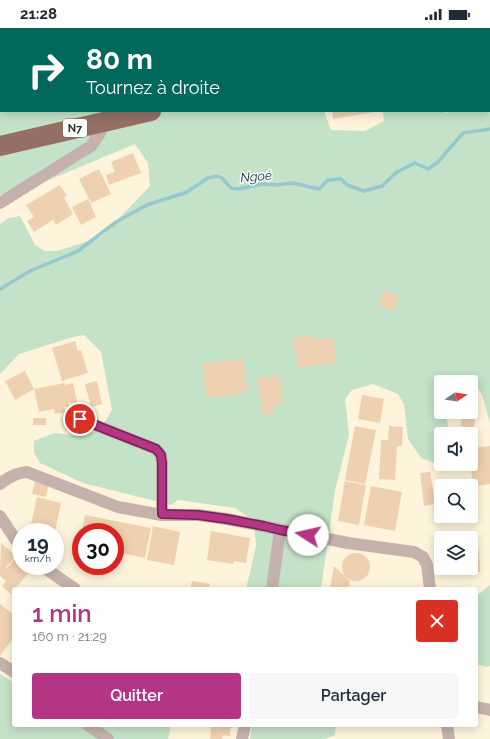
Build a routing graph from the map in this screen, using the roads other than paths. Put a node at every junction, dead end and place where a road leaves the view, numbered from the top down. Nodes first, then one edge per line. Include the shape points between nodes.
1 (147, 112) edge
2 (104, 122) junction
3 (0, 146) edge
4 (0, 203) edge
5 (80, 419) dead end
6 (0, 484) edge
7 (162, 514) junction
8 (0, 516) edge
9 (280, 530) junction
10 (12, 534) edge
11 (55, 575) edge
12 (72, 587) edge
13 (272, 587) edge
14 (430, 587) edge
15 (0, 663) edge
16 (12, 671) edge
17 (478, 707) edge
18 (490, 710) edge
19 (91, 727) edge
20 (244, 727) edge
21 (447, 727) edge
22 (108, 739) edge
23 (242, 739) edge
24 (449, 739) edge

1 - 2 highway, N7
2 - 3 highway, N7
2 - 4 street via 100,134 91,146
5 - 7 street via 156,449 161,455 162,463
6 - 7 street via 18,473 27,472 118,507
7 - 9 street via 198,515
8 - 10 street
9 - 13 street
9 - 14 street via 414,552 423,557 427,565
11 - 12 street
15 - 16 street
17 - 18 street
19 - 22 street
20 - 23 street
21 - 24 street

